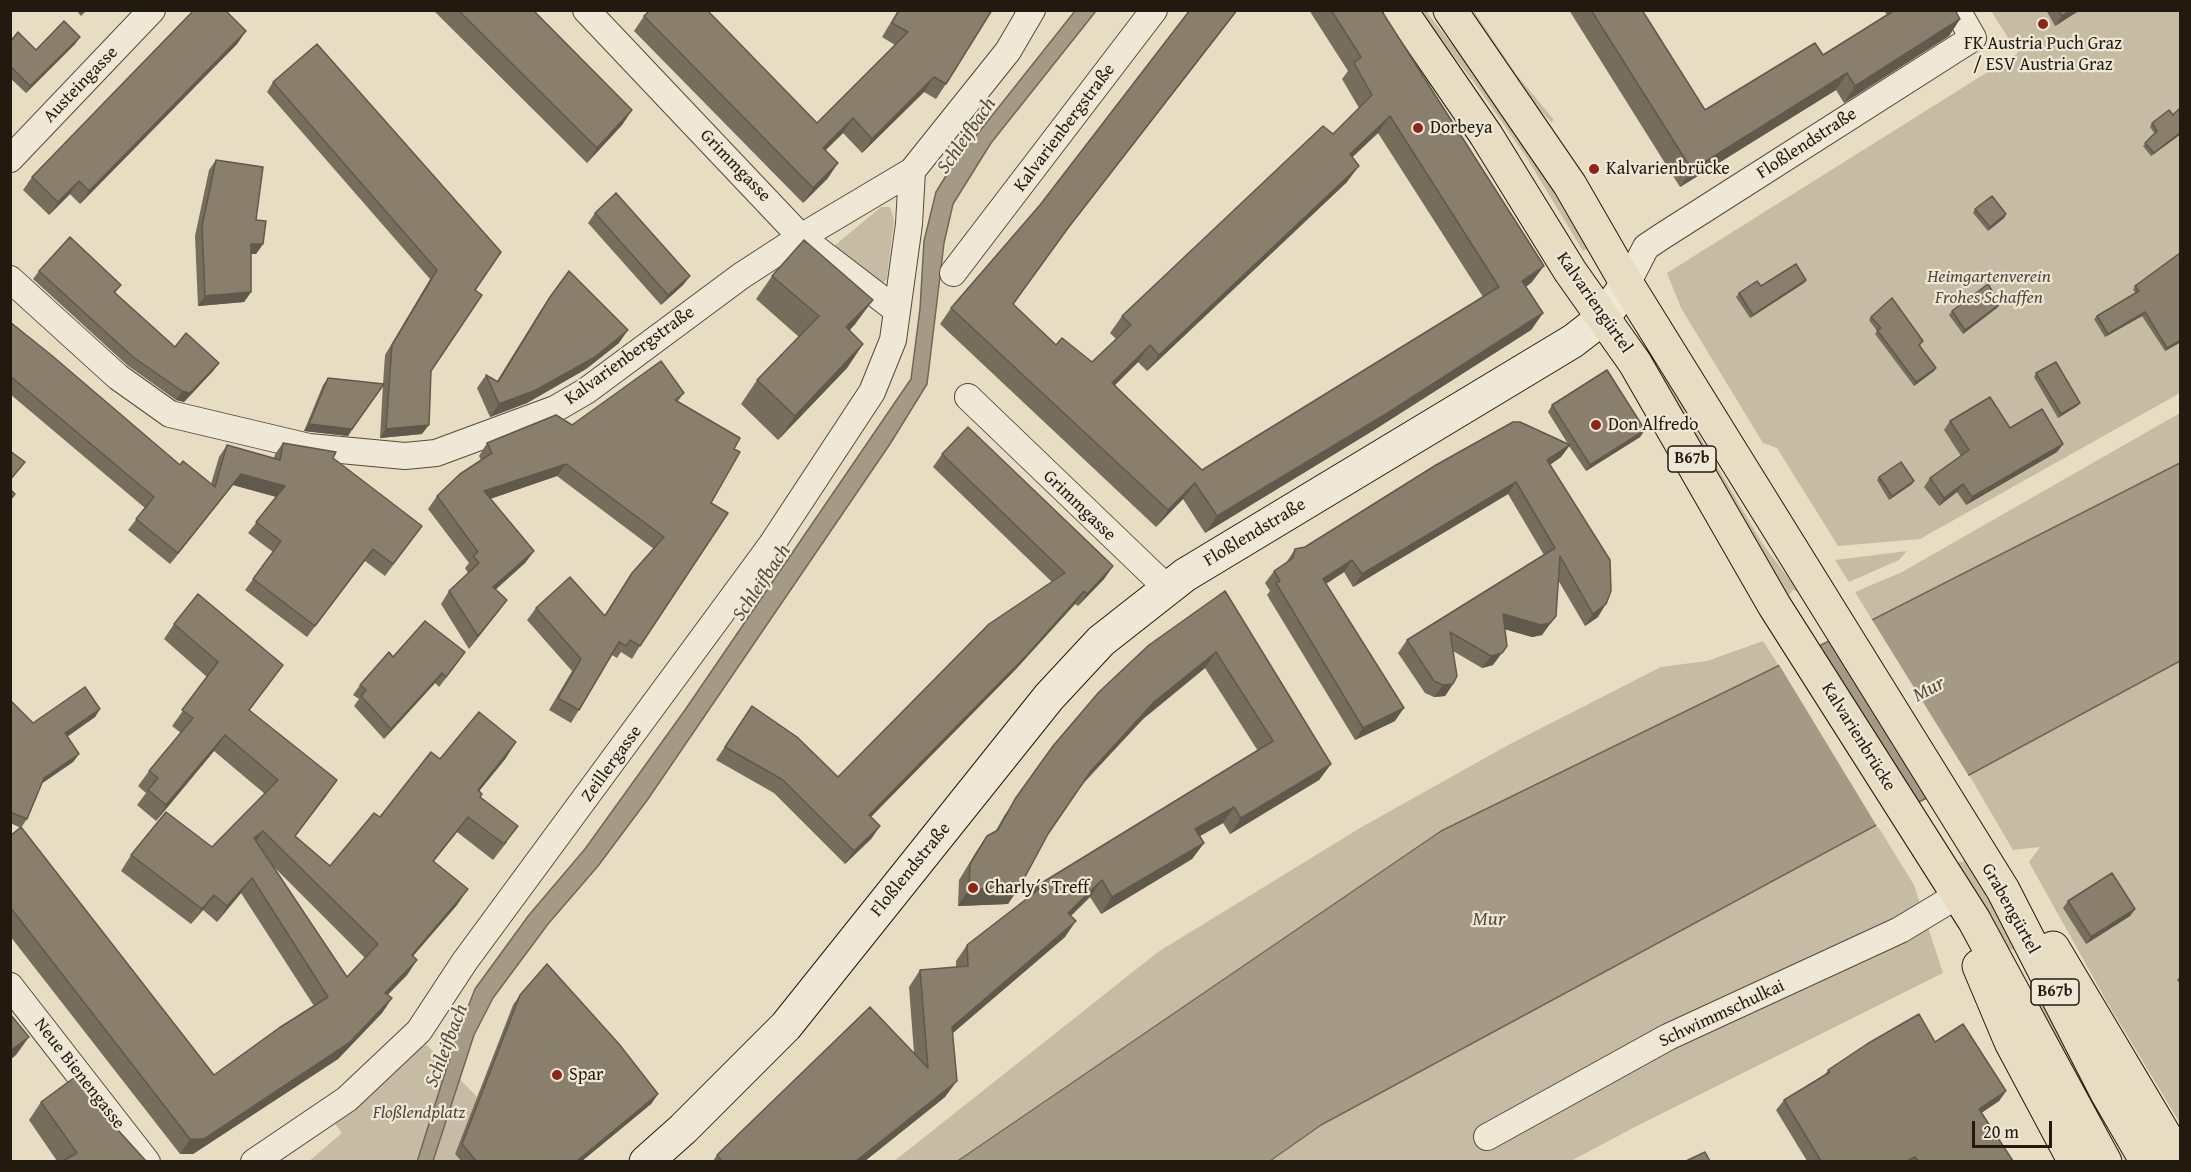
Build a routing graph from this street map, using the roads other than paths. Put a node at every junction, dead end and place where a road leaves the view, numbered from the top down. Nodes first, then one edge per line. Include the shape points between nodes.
1 (152, 10) edge
2 (586, 10) edge
3 (1032, 10) edge
4 (1154, 10) edge
5 (1400, 10) edge
6 (1450, 10) edge
7 (1957, 10) edge
8 (10, 159) edge
9 (912, 171) junction
10 (801, 237) junction
11 (953, 273) dead end
12 (10, 279) edge
13 (1627, 284) junction
14 (895, 309) junction
15 (1604, 317) junction
16 (968, 397) dead end
17 (1167, 588) junction
18 (1774, 605) joint
19 (1975, 847) joint
20 (2003, 890) junction
21 (1958, 894) junction
22 (10, 986) edge
23 (1488, 1137) dead end
24 (147, 1161) edge
25 (254, 1161) edge
26 (646, 1161) edge
27 (2075, 1161) edge
28 (2104, 1161) edge
29 (2147, 1161) edge
30 (2181, 1161) edge

1 - 8 street, Austeingasse
2 - 10 street, Grimmgasse
3 - 9 street, Kalvarienbergstraße via 1008,51
4 - 11 street, Kalvarienbergstraße
5 - 15 main road, Kalvariengürtel / B67b
6 - 13 main road, Kalvariengürtel / B67b via 1570,185
7 - 13 street, Floßlendstraße via 1973,38 1661,237 1647,247
9 - 10 street, Kalvarienbergstraße
9 - 14 street via 909,224
10 - 12 street, Kalvarienbergstraße via 586,391 555,409 446,450 405,456 309,447 170,414 118,377
10 - 14 street, Grimmgasse
13 - 15 main road, Floßlendstraße
13 - 19 main road, Kalvariengürtel / B67b
14 - 25 street, Zeillergasse via 893,340 872,392 784,525 465,961 419,1031 347,1099
15 - 17 main road, Floßlendstraße via 1574,341
15 - 18 main road, Kalvariengürtel / B67b via 1635,363
16 - 17 street, Grimmgasse
17 - 26 main road, Floßlendstraße via 1101,641 1049,697 786,1026
18 - 21 main road, Kalvarienbrücke / B67b
19 - 20 main road, Grabengürtel / B67b
20 - 29 main road, Grabengürtel / B67b via 2107,1093
20 - 30 main road via 2060,956
21 - 23 street, Schwimmschulkai via 1900,930 1668,1037
21 - 27 main road via 1975,958 2012,1042
21 - 28 main road, Grabengürtel / B67b
22 - 24 street, Neue Bienengasse

